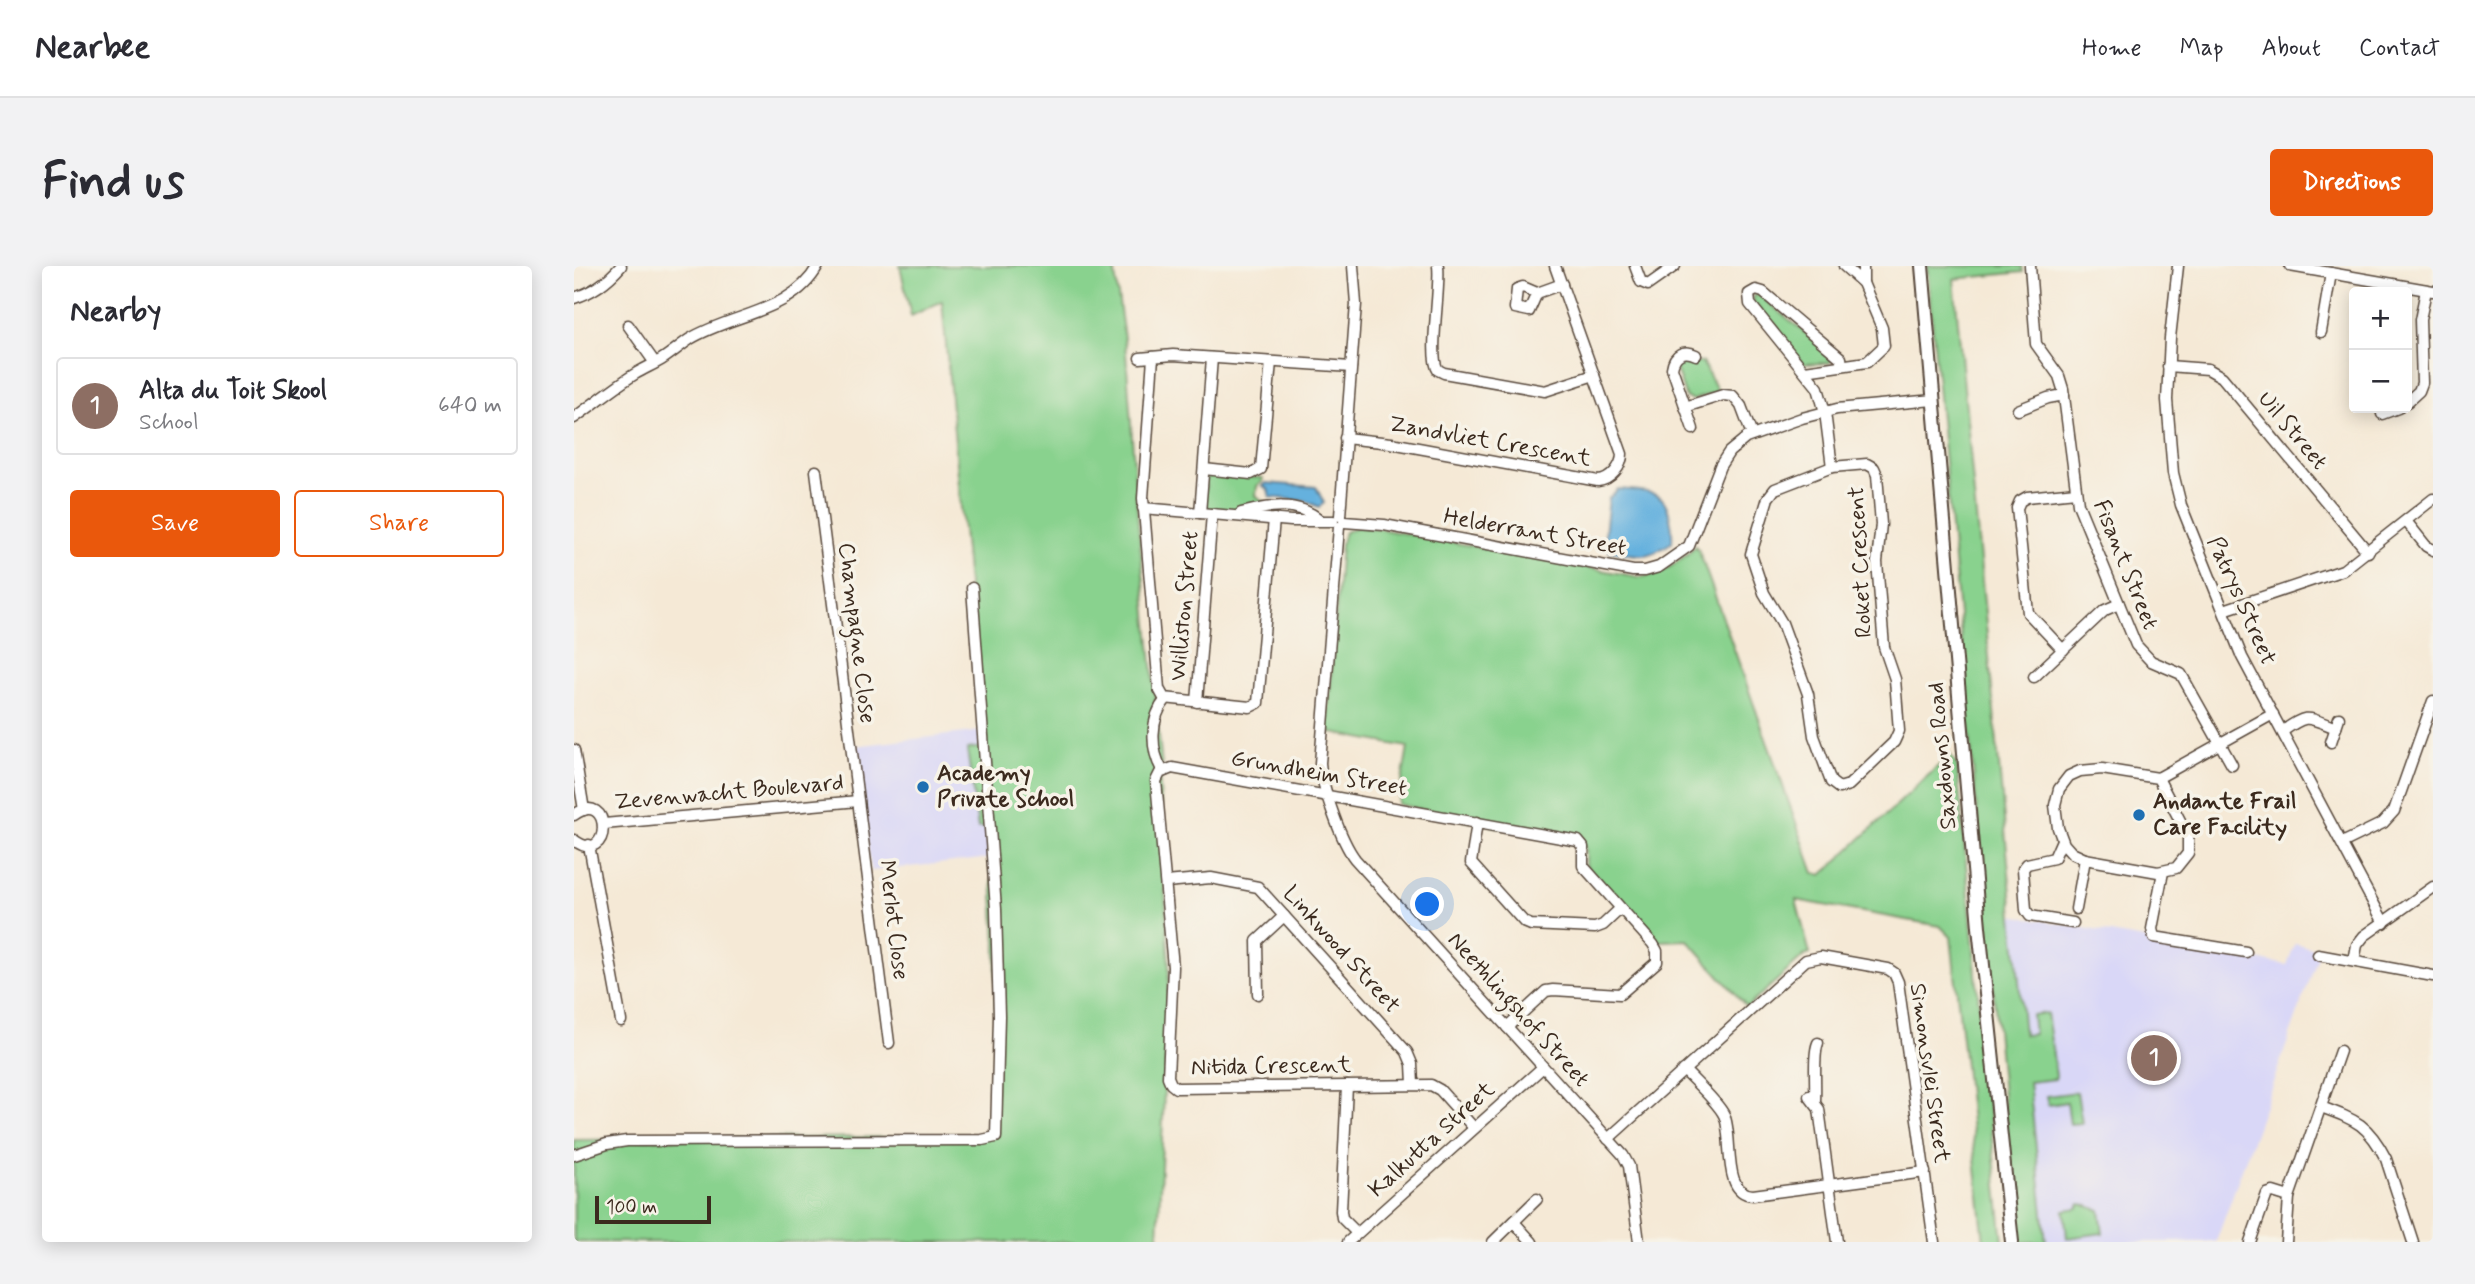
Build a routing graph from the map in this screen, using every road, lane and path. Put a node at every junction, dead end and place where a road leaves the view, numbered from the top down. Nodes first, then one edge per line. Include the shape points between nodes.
1 (621, 266) edge
2 (818, 266) edge
3 (1353, 266) edge
4 (1438, 266) edge
5 (1555, 266) edge
6 (1635, 266) edge
7 (1675, 266) edge
8 (1844, 266) edge
9 (1863, 266) edge
10 (1922, 266) edge
11 (2030, 266) edge
12 (2178, 266) edge
13 (2290, 266) edge
14 (2331, 273) junction
15 (1863, 283) junction
16 (1562, 284) junction
17 (2430, 291) edge
18 (1537, 293) dead end
19 (574, 298) edge
20 (628, 325) dead end
21 (2321, 332) dead end
22 (1696, 355) dead end
23 (1153, 357) junction
24 (1140, 358) dead end
25 (1212, 358) junction
26 (1271, 362) junction
27 (655, 363) junction
28 (1842, 365) junction
29 (2168, 366) junction
30 (1351, 367) junction
31 (1805, 371) junction
32 (1594, 375) junction
33 (2064, 395) junction
34 (2412, 397) edge
35 (1933, 400) junction
36 (1685, 407) junction
37 (2018, 410) dead end
38 (1825, 412) junction
39 (574, 418) edge
40 (1693, 429) dead end
41 (1752, 435) junction
42 (1345, 438) junction
43 (1832, 467) junction
44 (1203, 470) junction
45 (816, 471) dead end
46 (2076, 492) junction
47 (2433, 499) edge
48 (1143, 508) junction
49 (1200, 513) junction
50 (1212, 514) junction
51 (1233, 515) junction
52 (1305, 515) junction
53 (1274, 519) junction
54 (1339, 521) junction
55 (2406, 521) junction
56 (2433, 550) edge
57 (2368, 552) junction
58 (972, 589) dead end
59 (2119, 604) junction
60 (2224, 610) junction
61 (2063, 650) junction
62 (2034, 677) dead end
63 (1166, 699) junction
64 (2433, 701) edge
65 (1197, 702) junction
66 (2273, 714) junction
67 (2283, 731) junction
68 (2220, 743) junction
69 (2331, 743) dead end
70 (574, 750) edge
71 (2232, 765) dead end
72 (1162, 770) junction
73 (2158, 778) junction
74 (1328, 796) junction
75 (858, 801) junction
76 (579, 813) edge
77 (1476, 822) junction
78 (604, 824) junction
79 (574, 840) edge
80 (2062, 840) junction
81 (2342, 843) junction
82 (589, 845) junction
83 (2085, 859) junction
84 (2163, 872) junction
85 (1166, 883) junction
86 (2433, 887) edge
87 (1620, 909) junction
88 (2076, 909) dead end
89 (1284, 916) junction
90 (2073, 923) dead end
91 (2384, 923) junction
92 (2246, 953) dead end
93 (2318, 956) dead end
94 (2354, 961) junction
95 (2433, 976) edge
96 (1258, 993) dead end
97 (621, 1021) dead end
98 (1507, 1027) junction
99 (889, 1043) dead end
100 (1818, 1043) dead end
101 (2340, 1051) dead end
102 (1543, 1066) junction
103 (1684, 1070) junction
104 (1413, 1084) junction
105 (1347, 1086) junction
106 (2321, 1107) junction
107 (1474, 1128) junction
108 (1608, 1139) junction
109 (574, 1155) edge
110 (1924, 1172) junction
111 (1829, 1185) junction
112 (2289, 1197) junction
113 (1537, 1199) dead end
114 (1514, 1222) junction
115 (1357, 1233) junction
116 (1348, 1242) edge
117 (1493, 1242) edge
118 (1532, 1242) edge
119 (1639, 1242) edge
120 (1837, 1242) edge
121 (1934, 1242) edge
122 (2012, 1242) edge
123 (2250, 1242) edge
124 (2286, 1242) edge
125 (2413, 1242) edge

1 - 19 street via 589,294
2 - 27 street via 790,298 712,327
3 - 30 street, Neethlingshof Street via 1356,304
4 - 32 street via 1434,358 1438,370 1545,391
5 - 16 street, Zandvliet Crescent
6 - 7 street via 1641,282 1648,285
8 - 15 street
9 - 15 street
10 - 35 street, Saxdowns Road
11 - 33 street, Fisant Street via 2036,344 2059,376
12 - 29 street, Patrys Street
13 - 14 street
14 - 17 street
14 - 21 street
15 - 28 street via 1882,328 1883,348 1867,362
16 - 18 street
16 - 32 street, Zandvliet Crescent
17 - 34 street via 2420,320 2422,383
20 - 27 street
22 - 36 street via 1681,353 1672,364
23 - 24 street
23 - 25 street
23 - 48 street
25 - 26 street
25 - 44 street
26 - 30 street
26 - 44 street via 1261,469 1251,474
27 - 39 street
28 - 31 street
28 - 31 street, Roket Crescent via 1841,358 1763,292 1753,290 1748,296 1750,304
29 - 57 street, Uil Street via 2208,369 2221,377
29 - 60 street, Patrys Street via 2173,473 2192,536
30 - 42 street, Neethlingshof Street
31 - 38 street, Roket Crescent via 1818,388
32 - 42 street, Zandvliet Crescent via 1623,456 1604,481
33 - 37 street
33 - 46 street, Fisant Street
35 - 38 street, Helderrant Street
35 - 122 street, Saxdowns Road
36 - 40 street
36 - 41 street via 1733,396
38 - 41 street, Helderrant Street
38 - 43 street, Roket Crescent
41 - 54 street, Helderrant Street via 1724,459 1689,546 1652,570 1633,571 1384,525
42 - 54 street, Neethlingshof Street
43 - 43 street, Roket Crescent via 1773,491 1751,554 1808,694 1814,736 1831,782 1842,788 1894,742 1899,728 1895,679 1884,647 1876,471 1867,464
44 - 49 street
45 - 75 street, Champagne Close
46 - 59 street, Fisant Street
46 - 61 street via 2027,497 2017,508 2027,610
47 - 55 street
48 - 49 street
48 - 63 street via 1159,689
49 - 50 street
50 - 51 street
50 - 65 street, Williston Street
51 - 52 street via 1270,506
51 - 53 street
52 - 53 street
52 - 54 street, Helderrant Street
53 - 65 street via 1260,701 1250,707
54 - 74 street, Neethlingshof Street via 1320,763
55 - 56 street
55 - 57 street
57 - 60 street via 2343,570
58 - 109 street via 996,909 996,1137 627,1141
59 - 61 street via 2105,610
59 - 68 street, Fisant Street via 2140,650 2151,661 2181,674
60 - 66 street, Patrys Street via 2242,657
61 - 62 street
63 - 65 street
63 - 72 street via 1155,721 1156,761
64 - 81 street via 2393,811 2383,823
66 - 67 street, Patrys Street
66 - 68 street
67 - 69 street via 2307,718 2337,723
67 - 81 street, Patrys Street
68 - 71 street, Fisant Street
68 - 73 street
70 - 76 street
72 - 74 street, Grundheim Street via 1172,768
72 - 85 street via 1156,782
73 - 80 street via 2102,769 2069,776 2061,784 2055,805
73 - 84 street via 2189,842 2182,863
74 - 77 street, Grundheim Street
74 - 98 street, Neethlingshof Street via 1349,851
75 - 78 street, Zevenwacht Boulevard
75 - 99 street, Merlot Close
76 - 78 street via 598,814
77 - 87 street, Grundheim Street via 1576,840 1581,844 1583,866
77 - 87 street via 1471,863 1526,923 1595,929
78 - 82 street via 603,836
79 - 82 street
80 - 83 street via 2072,853
80 - 90 street via 2054,858 2023,869 2026,911 2030,916
81 - 91 street, Patrys Street
82 - 97 street
83 - 84 street
83 - 88 street
84 - 92 street via 2154,937
85 - 89 street, Linkwood Street via 1211,878 1254,885
85 - 105 street, Nitida Crescent via 1173,967 1171,1084 1176,1088
86 - 91 street
87 - 98 street via 1656,948 1658,959 1653,965 1620,994 1546,991
89 - 96 street via 1257,941
89 - 104 street, Linkwood Street via 1407,1052
91 - 94 street via 2360,941
93 - 94 street
94 - 95 street
98 - 102 street, Neethlingshof Street
100 - 111 street via 1812,1098 1819,1109
101 - 106 street
102 - 107 street, Kalkutta Street
102 - 108 street, Neethlingshof Street
103 - 108 street, Simonsvlei Street
103 - 110 street, Simonsvlei Street via 1809,958 1888,969 1898,982
103 - 111 street via 1724,1115 1734,1183 1740,1192 1753,1195
104 - 105 street, Nitida Crescent
104 - 107 street, Nitida Crescent via 1437,1088
105 - 115 street via 1341,1210 1342,1218
106 - 112 street
106 - 125 street via 2357,1121 2379,1146
107 - 115 street, Kalkutta Street
108 - 119 street, Neethlingshof Street via 1629,1166
110 - 111 street
110 - 121 street, Simonsvlei Street
111 - 120 street
112 - 123 street via 2267,1194
112 - 124 street
113 - 114 street
114 - 117 street
114 - 118 street
115 - 116 street, Kalkutta Street

